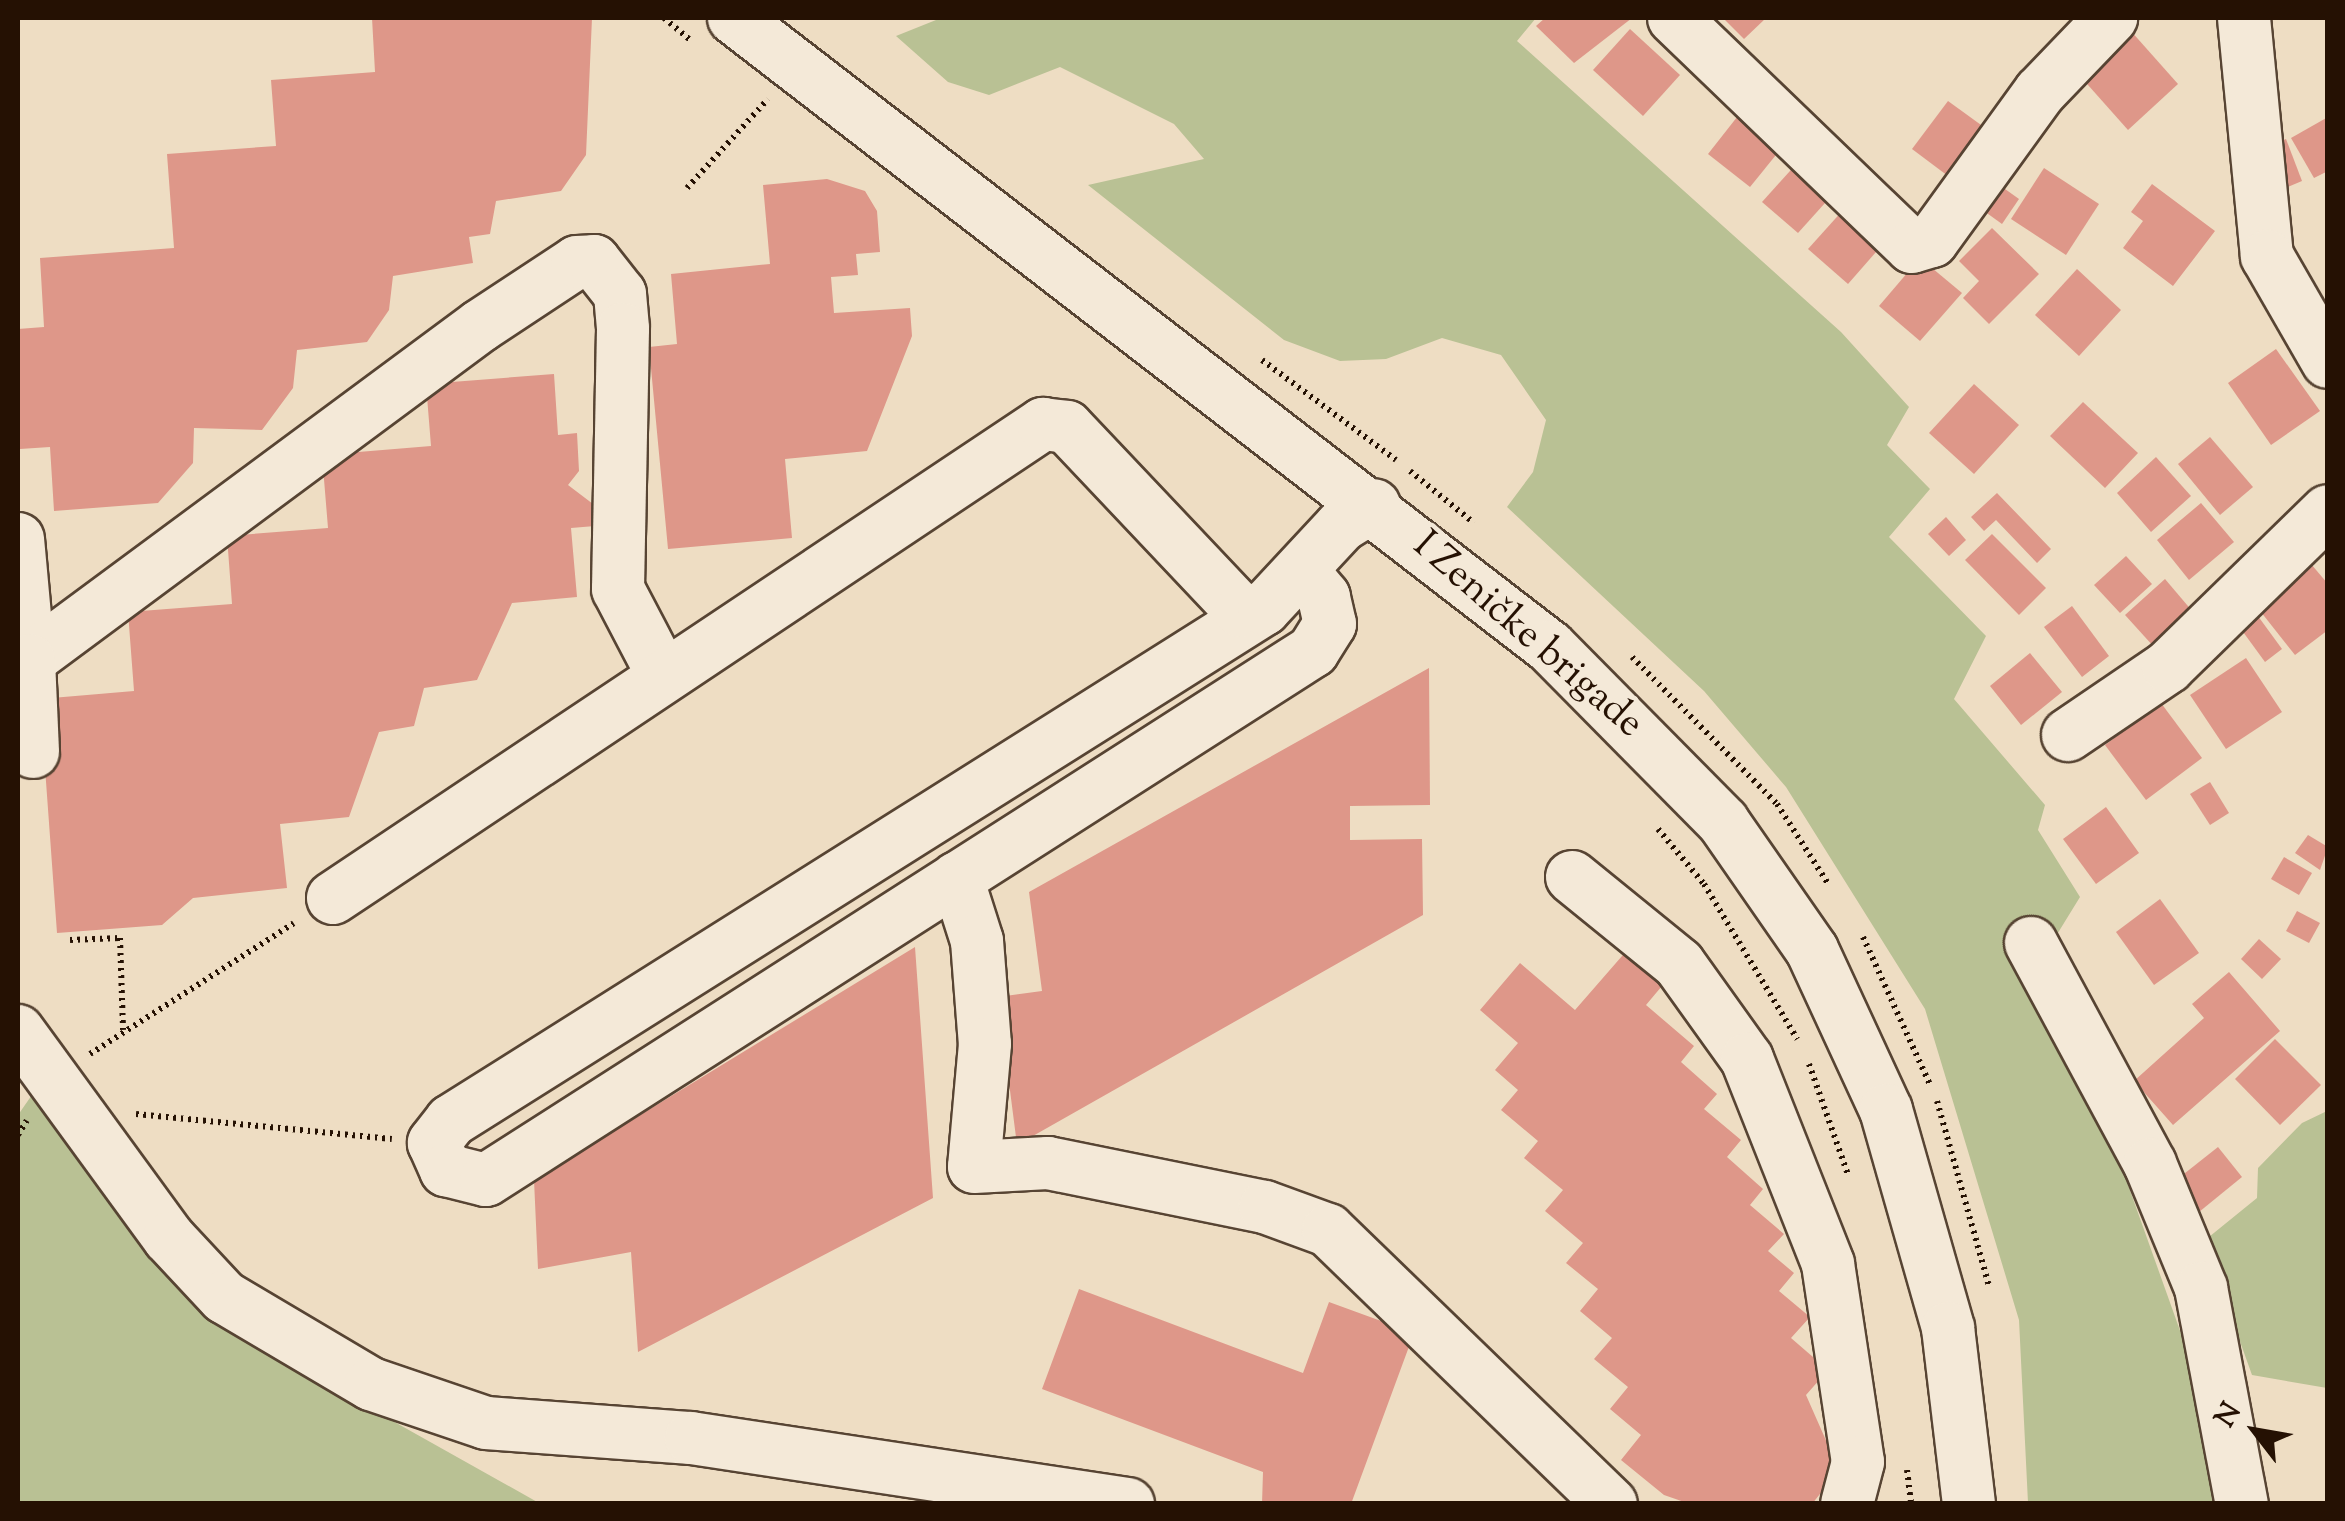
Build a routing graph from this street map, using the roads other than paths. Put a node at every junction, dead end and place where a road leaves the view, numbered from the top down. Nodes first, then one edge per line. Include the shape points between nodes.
1 (1674, 18) edge
2 (2111, 18) edge
3 (2244, 18) edge
4 (719, 34) edge
5 (2328, 362) edge
6 (1374, 506) junction
7 (2328, 510) edge
8 (18, 539) edge
9 (1301, 570) junction
10 (1264, 609) junction
11 (28, 660) junction
12 (662, 673) junction
13 (2068, 735) dead end
14 (33, 752) dead end
15 (1572, 877) dead end
16 (957, 878) junction
17 (333, 898) road end
18 (2031, 943) dead end
19 (18, 1031) edge
20 (1128, 1504) edge
21 (1611, 1504) edge
22 (1847, 1504) edge
23 (1969, 1504) edge
24 (2242, 1504) edge

1 - 2 street via 1912,246 1932,241 2040,92
3 - 5 street via 2267,256
4 - 6 street, I Zeničke brigade
6 - 9 street
6 - 23 street, I Zeničke brigade via 1636,727 1722,822 1812,950 1886,1110 1920,1213 1948,1328
7 - 13 street via 2168,667
8 - 11 street
9 - 10 street
9 - 16 street via 1324,597 1330,624 1314,651
10 - 12 street via 1241,611 1067,427 1044,424
10 - 16 street via 451,1121 434,1142 446,1170 486,1180
11 - 12 street via 480,326 577,262 594,261 620,294 623,329 618,590
11 - 14 street
12 - 17 street
15 - 22 street via 1679,964 1748,1058 1828,1264 1858,1462
16 - 21 street via 977,941 985,1044 974,1167 1048,1163 1265,1206 1328,1230
18 - 24 street via 2150,1164 2201,1288
19 - 20 street via 224,1297 372,1384 442,1412 803,1453

